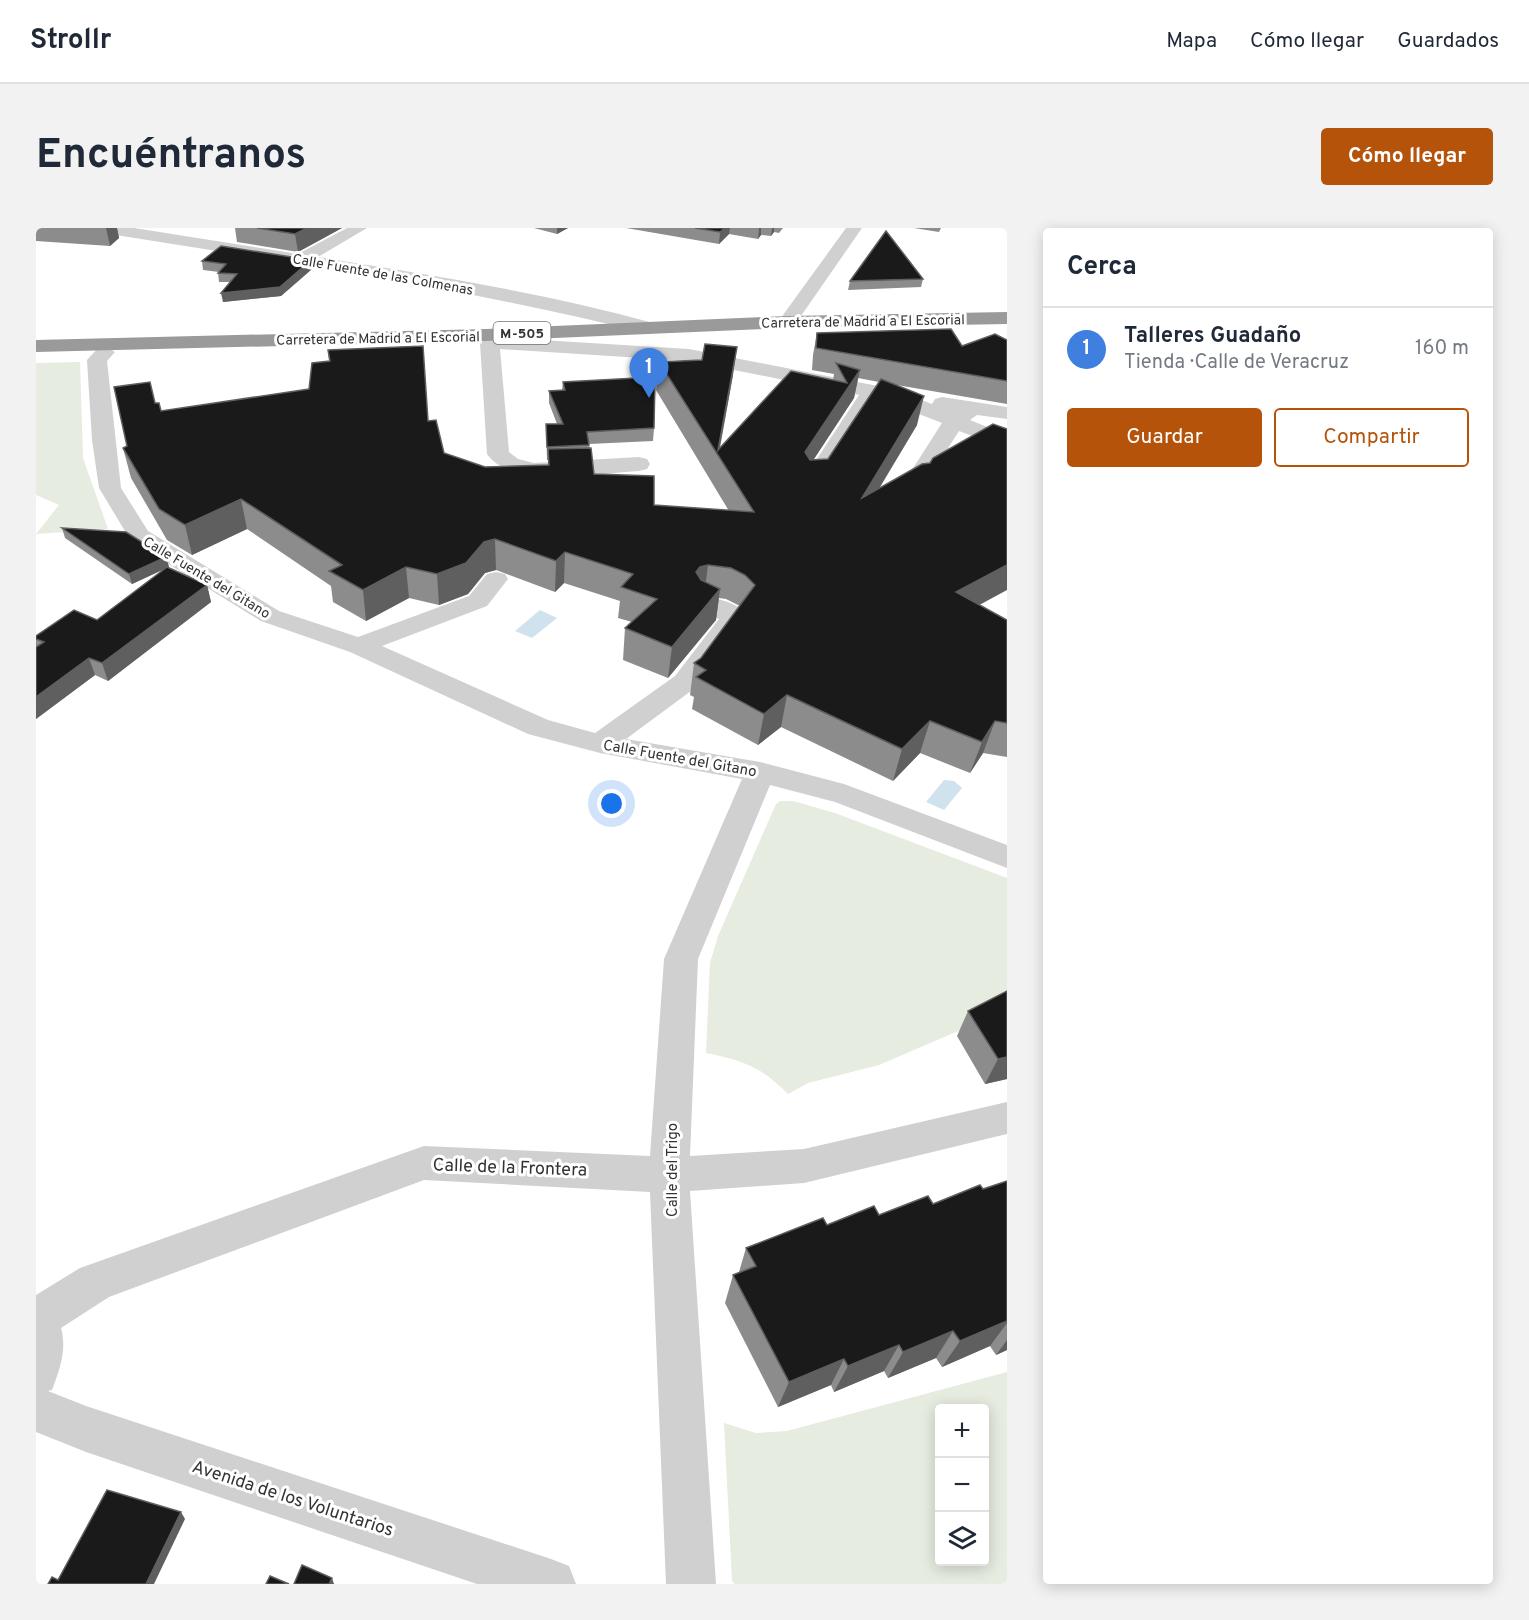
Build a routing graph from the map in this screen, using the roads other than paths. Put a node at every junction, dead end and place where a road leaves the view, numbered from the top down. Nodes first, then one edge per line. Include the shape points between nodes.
1 (103, 228) edge
2 (359, 228) edge
3 (854, 228) edge
4 (301, 259) junction
5 (556, 306) junction
6 (1007, 318) edge
7 (787, 322) junction
8 (1007, 327) edge
9 (650, 328) junction
10 (566, 331) junction
11 (490, 344) junction
12 (36, 345) edge
13 (105, 352) junction
14 (36, 353) edge
15 (882, 393) junction
16 (974, 408) junction
17 (1007, 413) edge
18 (954, 422) junction
19 (1007, 443) edge
20 (639, 464) dead end
21 (812, 483) edge
22 (912, 488) edge
23 (496, 579) dead end
24 (707, 604) edge
25 (359, 646) junction
26 (600, 744) junction
27 (760, 772) junction
28 (1007, 857) edge
29 (1007, 1118) edge
30 (669, 1175) junction
31 (37, 1317) edge
32 (36, 1374) edge
33 (36, 1408) edge
34 (551, 1584) edge
35 (691, 1584) edge

1 - 4 street, Calle Fuente de las Colmenas
2 - 4 street
3 - 7 street
4 - 5 street, Calle Fuente de las Colmenas
5 - 9 street, Calle Fuente de las Colmenas
5 - 10 street
6 - 7 highway, Carretera de Madrid a El Escorial / M-505
7 - 9 highway, Carretera de Madrid a El Escorial / M-505
8 - 11 highway, Carretera de Madrid a El Escorial / M-505
9 - 10 highway, Carretera de Madrid a El Escorial / M-505
10 - 12 highway, Carretera de Madrid a El Escorial / M-505
11 - 13 highway, Carretera de Madrid a El Escorial / M-505
11 - 15 street via 689,355
11 - 20 street via 498,453 510,464 534,470
13 - 14 highway, Carretera de Madrid a El Escorial / M-505
13 - 25 street, Calle Fuente del Gitano via 97,360 110,488 139,536 270,616
15 - 16 street
15 - 18 street
15 - 21 street
16 - 17 street
16 - 18 street
18 - 19 street
18 - 22 street
23 - 25 street via 478,601
24 - 26 street via 735,616 685,682
25 - 26 street, Calle Fuente del Gitano via 538,727
26 - 27 street, Calle Fuente del Gitano
27 - 28 street, Calle Fuente del Gitano via 844,794
27 - 30 street, Calle del Trigo via 681,959
29 - 30 street, Calle de la Frontera via 804,1166
30 - 31 street, Calle de la Frontera via 424,1163 95,1282
30 - 35 street, Calle del Trigo
31 - 32 street via 43,1343
33 - 34 street, Avenida de los Voluntarios via 86,1429

